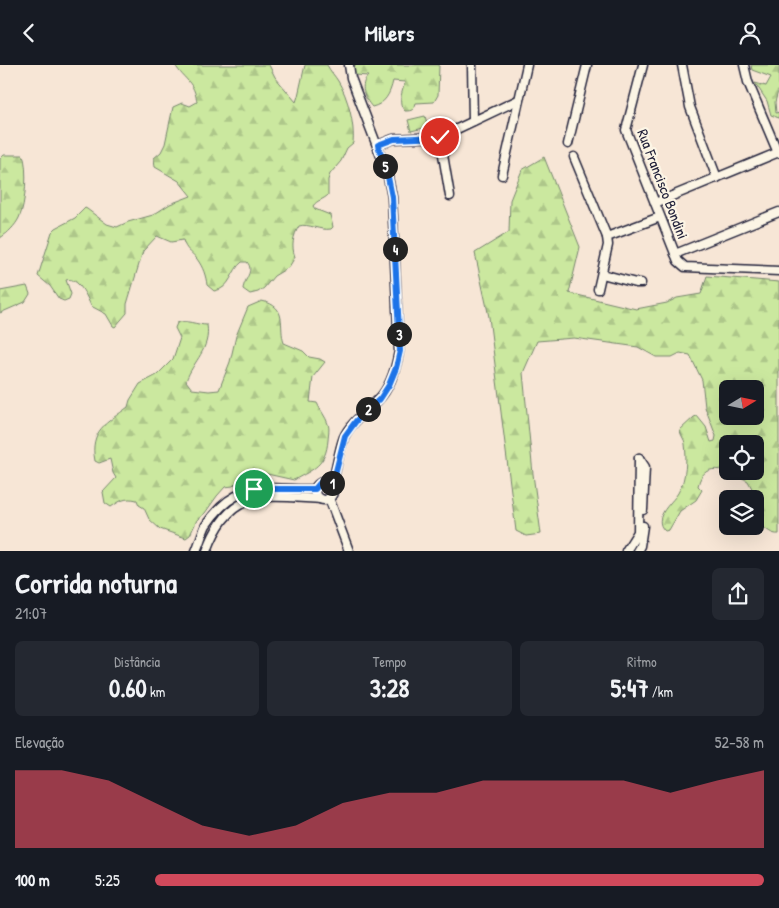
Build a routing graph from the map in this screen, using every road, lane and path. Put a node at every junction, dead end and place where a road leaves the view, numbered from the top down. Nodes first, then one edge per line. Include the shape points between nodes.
1 (349, 65) edge
2 (472, 65) edge
3 (527, 65) edge
4 (587, 65) edge
5 (643, 65) edge
6 (682, 65) edge
7 (744, 65) edge
8 (518, 100) junction
9 (473, 121) junction
10 (440, 137) junction
11 (568, 144) dead end
12 (378, 145) junction
13 (778, 153) edge
14 (574, 157) dead end
15 (502, 175) dead end
16 (717, 178) junction
17 (450, 196) dead end
18 (655, 203) junction
19 (779, 212) edge
20 (660, 217) junction
21 (606, 237) junction
22 (675, 254) junction
23 (779, 271) edge
24 (602, 274) junction
25 (641, 283) dead end
26 (598, 289) dead end
27 (331, 486) junction
28 (315, 489) junction
29 (325, 499) junction
30 (630, 550) edge
31 (196, 551) edge
32 (207, 551) edge
33 (349, 551) edge

1 - 12 street via 351,78
2 - 9 street
3 - 8 street
4 - 11 street
5 - 18 street, Rua Francisco Bondini via 626,130
6 - 16 street via 690,107
7 - 13 street
8 - 9 street
8 - 15 street
9 - 10 street
10 - 12 street via 394,139
10 - 17 street
12 - 27 street via 392,197 400,351 389,385 380,399 345,436
13 - 16 street
14 - 21 street
16 - 18 street
18 - 20 street, Rua Francisco Bondini
19 - 22 street
20 - 21 street
20 - 22 street, Rua Francisco Bondini
21 - 24 street via 608,245
22 - 23 street via 685,267
24 - 25 street
24 - 26 street
27 - 28 street via 323,482
27 - 29 street via 332,492
28 - 29 street via 316,495
28 - 31 street via 266,487 242,492 217,511
29 - 32 street via 272,496 243,502 220,523
29 - 33 street
30 - 30 street via 640,546 643,532 644,467 639,458 638,532

